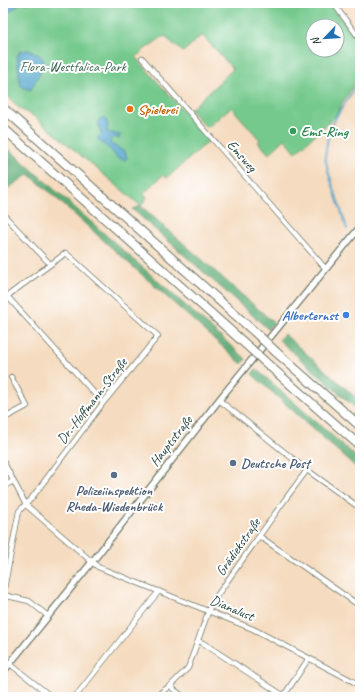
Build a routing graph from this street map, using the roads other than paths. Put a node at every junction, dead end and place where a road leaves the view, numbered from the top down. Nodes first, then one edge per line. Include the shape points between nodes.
1 (333, 3) edge
2 (360, 39) edge
3 (142, 58) dead end
4 (3, 108) edge
5 (3, 128) edge
6 (3, 214) edge
7 (360, 227) edge
8 (50, 264) junction
9 (325, 268) junction
10 (5, 297) edge
11 (11, 377) dead end
12 (219, 400) junction
13 (102, 403) junction
14 (3, 419) edge
15 (360, 426) edge
16 (360, 446) edge
17 (3, 461) edge
18 (307, 470) junction
19 (14, 482) junction
20 (3, 487) edge
21 (26, 505) junction
22 (360, 508) edge
23 (259, 536) junction
24 (92, 562) junction
25 (158, 591) junction
26 (3, 595) edge
27 (360, 606) edge
28 (209, 610) junction
29 (48, 616) junction
30 (198, 641) junction
31 (308, 658) junction
32 (10, 664) junction
33 (3, 672) edge
34 (171, 685) junction
35 (360, 685) edge
36 (283, 696) edge
37 (52, 697) edge
38 (75, 697) edge
39 (155, 697) edge
40 (184, 697) edge

1 - 2 street
3 - 9 street, Emsweg
4 - 15 highway, bridge
5 - 16 highway, bridge
6 - 8 street
7 - 9 street, Hauptstraße
8 - 10 street
8 - 13 street, Dr.-Hoffmann-Straße via 66,253 158,336
9 - 12 street, Hauptstraße
10 - 13 street
11 - 14 street via 27,406
12 - 18 street
12 - 24 street, Hauptstraße
13 - 21 street, Dr.-Hoffmann-Straße
17 - 19 street
18 - 22 street
18 - 23 street, Grädiekstraße
19 - 20 street
19 - 21 street
21 - 24 street, Dianalust
21 - 26 street, Dr.-Hoffmann-Straße via 19,511
23 - 27 street
23 - 28 street, Grädiekstraße
24 - 25 street, Dianalust via 98,567
24 - 29 street, Hauptstraße
25 - 28 street, Dianalust
25 - 38 street
26 - 29 street, Dr.-Hoffmann-Straße via 29,601
28 - 30 street, Grädiekstraße
28 - 31 street, Dianalust via 253,629
29 - 32 street, Hauptstraße
30 - 34 street, Grädiekstraße via 188,668
30 - 36 street
31 - 35 street, Dianalust
31 - 36 street
32 - 33 street, Hauptstraße
32 - 37 street
34 - 39 street, Grädiekstraße
34 - 40 street

